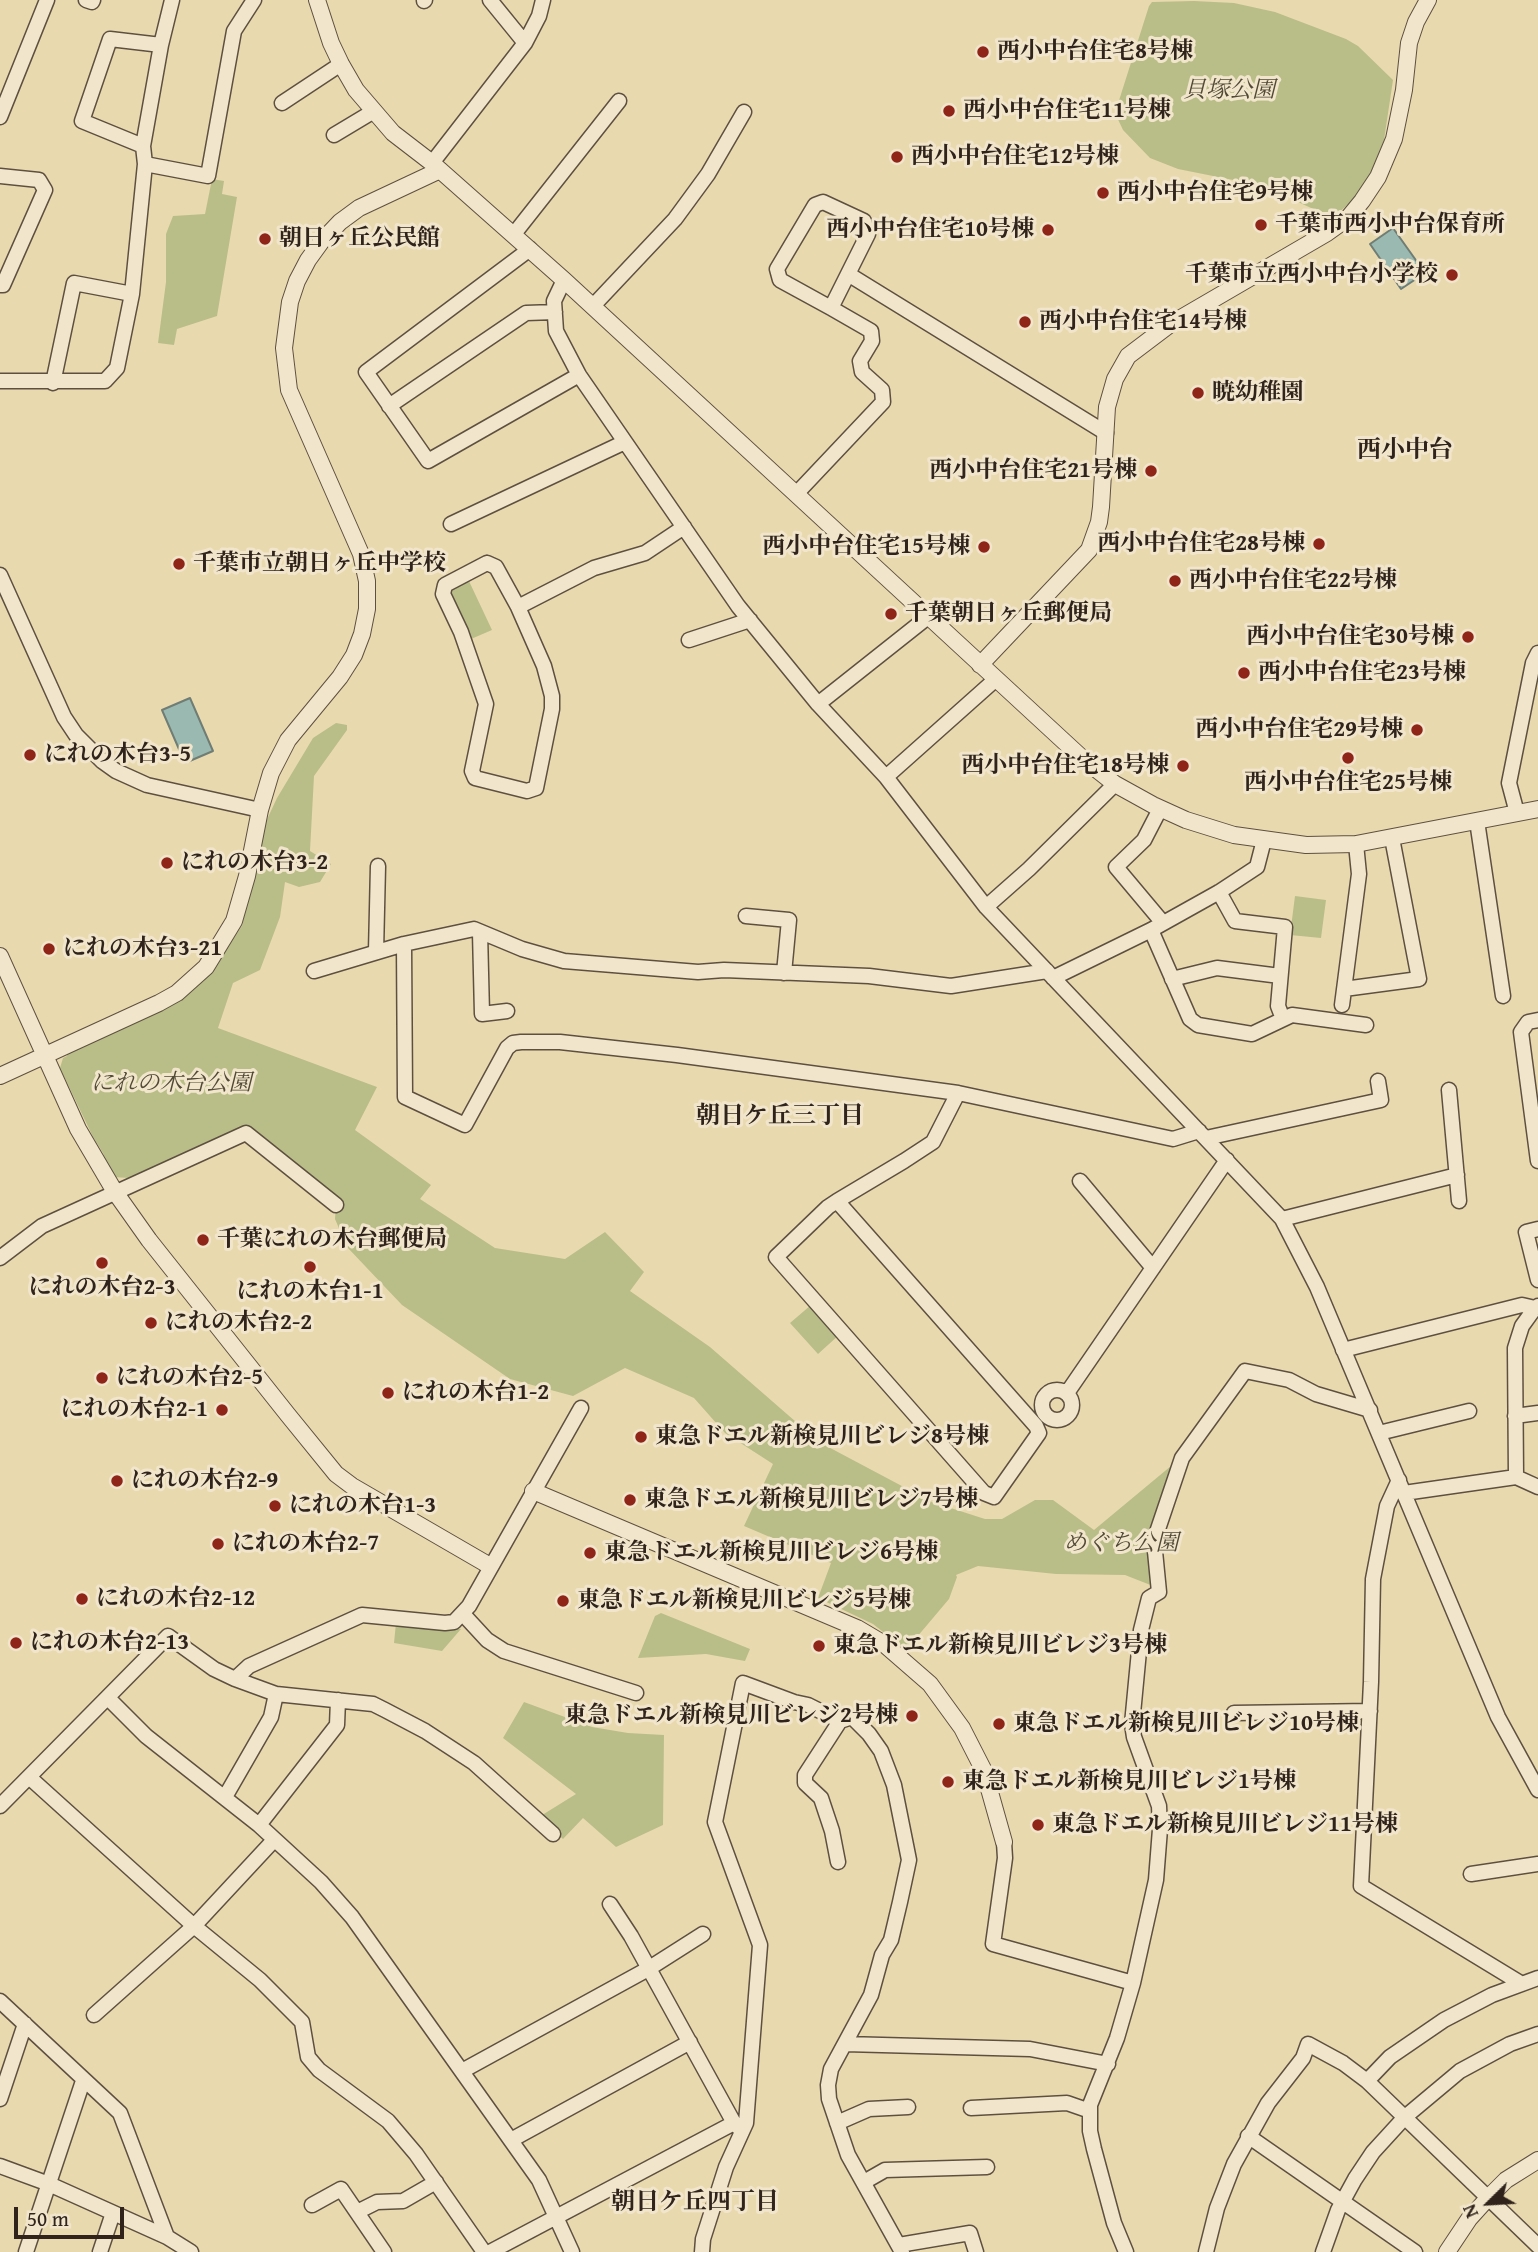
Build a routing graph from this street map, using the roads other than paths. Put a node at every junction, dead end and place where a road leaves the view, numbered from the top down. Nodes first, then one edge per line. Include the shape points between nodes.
1 (47, 0) edge
2 (86, 0) edge
3 (93, 0) edge
4 (172, 0) edge
5 (254, 0) edge
6 (317, 0) edge
7 (490, 0) edge
8 (558, 0) edge
9 (1428, 0) edge
10 (543, 2) edge
11 (525, 43) junction
12 (161, 45) junction
13 (341, 64) junction
14 (620, 101) dead end
15 (282, 103) dead end
16 (374, 111) junction
17 (744, 112) dead end
18 (0, 117) edge
19 (334, 135) dead end
20 (143, 146) junction
21 (145, 164) junction
22 (436, 167) junction
23 (0, 176) edge
24 (514, 234) junction
25 (530, 249) junction
26 (848, 274) junction
27 (564, 279) junction
28 (0, 285) edge
29 (132, 294) junction
30 (593, 306) junction
31 (831, 308) junction
32 (555, 312) junction
33 (579, 374) junction
34 (0, 381) edge
35 (53, 383) junction
36 (389, 406) junction
37 (1106, 433) junction
38 (625, 442) junction
39 (797, 493) junction
40 (451, 524) dead end
41 (684, 527) junction
42 (0, 575) edge
43 (518, 607) junction
44 (929, 616) junction
45 (750, 620) junction
46 (689, 639) dead end
47 (1538, 653) edge
48 (980, 665) junction
49 (996, 679) junction
50 (818, 704) junction
51 (887, 777) junction
52 (1115, 784) junction
53 (1160, 808) junction
54 (1538, 809) edge
55 (260, 810) junction
56 (1517, 813) junction
57 (1476, 821) junction
58 (1392, 838) junction
59 (1264, 840) junction
60 (1356, 844) junction
61 (378, 866) dead end
62 (1219, 892) junction
63 (986, 907) junction
64 (746, 916) dead end
65 (1157, 927) junction
66 (480, 932) junction
67 (404, 944) junction
68 (376, 952) junction
69 (0, 956) edge
70 (314, 971) dead end
71 (784, 973) junction
72 (1050, 975) junction
73 (1280, 976) junction
74 (1172, 979) junction
75 (1344, 989) junction
76 (1503, 996) dead end
77 (1342, 1005) dead end
78 (507, 1011) dead end
79 (1283, 1019) junction
80 (1538, 1020) edge
81 (1366, 1025) dead end
82 (44, 1055) junction
83 (0, 1076) edge
84 (1378, 1081) dead end
85 (1449, 1090) dead end
86 (958, 1093) junction
87 (1202, 1135) junction
88 (1227, 1160) junction
89 (1538, 1161) edge
90 (1457, 1175) junction
91 (1080, 1181) dead end
92 (115, 1192) junction
93 (837, 1201) junction
94 (1459, 1201) dead end
95 (336, 1205) dead end
96 (1282, 1219) junction
97 (1538, 1229) edge
98 (0, 1258) edge
99 (1153, 1268) junction
100 (1538, 1280) edge
101 (1536, 1307) edge
102 (1343, 1350) junction
103 (1067, 1393) junction
104 (581, 1408) dead end
105 (1370, 1410) junction
106 (1469, 1411) dead end
107 (1538, 1413) edge
108 (1516, 1416) junction
109 (1040, 1420) junction
110 (1379, 1433) junction
111 (1516, 1477) junction
112 (1401, 1486) junction
113 (1538, 1487) edge
114 (533, 1491) junction
115 (490, 1566) junction
116 (463, 1614) junction
117 (235, 1679) junction
118 (636, 1693) dead end
119 (276, 1694) junction
120 (108, 1698) junction
121 (338, 1700) junction
122 (1370, 1711) junction
123 (1234, 1713) dead end
124 (840, 1721) junction
125 (29, 1777) junction
126 (1538, 1790) edge
127 (225, 1797) junction
128 (0, 1806) edge
129 (259, 1825) junction
130 (553, 1835) dead end
131 (274, 1840) junction
132 (1004, 1842) joint
133 (838, 1862) dead end
134 (1538, 1864) edge
135 (1471, 1874) dead end
136 (610, 1904) dead end
137 (194, 1926) junction
138 (703, 1934) dead end
139 (648, 1969) junction
140 (1538, 1978) edge
141 (1133, 1983) junction
142 (1522, 1984) junction
143 (0, 2001) edge
144 (94, 2015) dead end
145 (25, 2024) junction
146 (1538, 2034) edge
147 (690, 2042) junction
148 (845, 2044) junction
149 (1108, 2064) junction
150 (462, 2071) junction
151 (83, 2081) junction
152 (1367, 2081) junction
153 (0, 2099) edge
154 (908, 2107) dead end
155 (971, 2108) dead end
156 (1090, 2111) junction
157 (1405, 2117) junction
158 (837, 2123) junction
159 (738, 2127) junction
160 (1248, 2136) junction
161 (511, 2140) junction
162 (1538, 2160) edge
163 (0, 2166) edge
164 (986, 2167) dead end
165 (436, 2182) junction
166 (863, 2182) junction
167 (49, 2184) junction
168 (1488, 2198) junction
169 (1343, 2202) junction
170 (312, 2205) dead end
171 (113, 2213) junction
172 (357, 2213) junction
173 (556, 2216) junction
174 (1535, 2246) edge
175 (178, 2247) edge
176 (901, 2248) edge
177 (1208, 2251) edge
178 (26, 2252) edge
179 (100, 2252) edge
180 (384, 2252) edge
181 (484, 2252) edge
182 (490, 2252) edge
183 (572, 2252) edge
184 (702, 2252) edge
185 (976, 2252) edge
186 (1126, 2252) edge
187 (1323, 2252) edge
188 (1415, 2252) edge
189 (1447, 2252) edge

1 - 18 street
2 - 3 street
4 - 12 street
5 - 21 street via 234,31 208,176
6 - 13 street
7 - 11 street
8 - 10 street
9 - 37 street via 1409,43 1394,139 1362,201 1328,233 1169,325 1128,356 1115,379
10 - 11 street
11 - 22 street
12 - 20 street
12 - 20 street via 110,39 82,121
13 - 15 street
13 - 16 street
14 - 24 street
16 - 19 street
16 - 22 street via 393,133
17 - 30 street via 676,219
20 - 21 street
21 - 29 street
22 - 24 street
22 - 55 street via 340,222 308,260 290,302 284,348 289,390 360,554 367,581 367,609 354,655 278,756
23 - 28 street via 39,180 45,190
24 - 25 street
25 - 27 street
25 - 36 street via 366,372
26 - 31 street
26 - 31 street via 868,234 864,221 823,202 815,205 777,269 780,280
26 - 37 street
27 - 30 street
27 - 32 street via 554,301
29 - 35 street via 117,368 104,381
29 - 35 street via 74,283
30 - 39 street
31 - 39 street via 871,331 872,341 860,361 862,372 882,390 883,402
32 - 33 street via 556,331
32 - 36 street via 526,313
33 - 36 street via 428,461
33 - 38 street
34 - 35 street
37 - 48 street via 1099,523 1089,550
38 - 40 street
38 - 41 street
39 - 44 street
41 - 43 street via 645,553 594,568
41 - 45 street
42 - 55 street via 64,717 102,761 147,785
43 - 43 street via 496,567 487,563 445,585 443,594 486,704 472,771 475,778 527,791 536,788 552,696
44 - 48 street
44 - 50 street
45 - 46 street
45 - 50 street
47 - 56 street via 1509,783
48 - 49 street
49 - 51 street
49 - 52 street
50 - 51 street
51 - 63 street
52 - 53 street
52 - 63 street
53 - 59 street via 1234,835
53 - 65 street via 1144,840 1116,867
54 - 56 street
55 - 82 street via 234,921 206,967 159,1003
56 - 57 street
57 - 58 street
57 - 76 street
58 - 60 street
58 - 75 street via 1419,979
59 - 60 street
59 - 62 street via 1257,867
60 - 75 street via 1359,874
61 - 68 street
62 - 65 street
62 - 73 street via 1235,921 1285,927
63 - 72 street
64 - 71 street via 789,920
65 - 72 street
65 - 74 street
66 - 67 street via 441,934
66 - 71 street via 564,961 698,972
66 - 78 street via 481,1014
67 - 68 street
67 - 86 street via 405,1097 465,1125 506,1048 521,1042 677,1055
68 - 70 street
69 - 82 street
71 - 72 street via 869,976 951,986
72 - 87 street
73 - 74 street via 1217,968
73 - 79 street via 1278,1006
74 - 79 street via 1190,1019 1198,1025 1252,1034
75 - 77 street
79 - 81 street via 1292,1015
80 - 89 street via 1528,1022 1521,1032
82 - 83 street
82 - 92 street via 78,1129
84 - 87 street via 1381,1100
85 - 90 street
86 - 87 street via 1174,1139
86 - 93 street via 933,1142
87 - 88 street
88 - 96 street
88 - 99 street
90 - 94 street
90 - 96 street
91 - 99 street
92 - 95 street via 246,1133
92 - 98 street via 42,1226
92 - 115 street via 336,1474
93 - 109 street
93 - 109 street via 776,1257 984,1493 994,1497 1039,1433
96 - 102 street
97 - 100 street via 1526,1232
99 - 103 street
101 - 102 street via 1522,1306
101 - 108 street via 1522,1326 1515,1348
102 - 105 street
103 - 109 street via 1049,1392 1043,1399
103 - 109 street via 1073,1404 1070,1415 1059,1421
104 - 114 street
105 - 110 street
105 - 141 street via 1316,1394 1289,1380 1245,1371 1182,1458 1154,1541 1159,1592 1149,1598 1141,1630 1134,1699 1134,1737 1159,1805 1160,1829 1156,1880
106 - 110 street
107 - 108 street
108 - 111 street
110 - 112 street
111 - 112 street
111 - 113 street
112 - 122 street via 1387,1506 1373,1579
112 - 126 street via 1499,1717
114 - 115 street
114 - 132 street via 857,1628 884,1644 930,1684 962,1728 984,1771
115 - 116 street
116 - 117 street via 445,1623 362,1615 249,1666
116 - 118 street via 504,1651
117 - 119 street
117 - 120 street via 169,1636
119 - 121 street
119 - 127 street via 271,1717
120 - 125 street
120 - 127 street via 146,1736
121 - 129 street via 337,1725
121 - 130 street via 373,1704 425,1731 474,1763
122 - 123 street
122 - 142 street via 1361,1886
124 - 133 street via 805,1775 805,1783 821,1798
124 - 148 street via 852,1717 881,1751 894,1785 909,1860 891,1940 871,1994
124 - 159 street via 808,1704 743,1683 715,1822 760,1945 746,2123
125 - 128 street
125 - 137 street
127 - 129 street
129 - 131 street
131 - 137 street
131 - 150 street via 352,1917
132 - 141 street via 993,1944
134 - 135 street
136 - 139 street
137 - 144 street
137 - 165 street via 302,2022 308,2057 388,2121
138 - 139 street
139 - 147 street
139 - 150 street
140 - 142 street
141 - 149 street
142 - 152 street via 1436,2025 1390,2057
143 - 145 street
145 - 151 street
145 - 153 street
146 - 157 street via 1460,2071
147 - 159 street
147 - 161 street
148 - 149 street via 1030,2049
148 - 158 street via 828,2085
149 - 156 street
150 - 161 street
151 - 167 street
151 - 175 street via 120,2113
152 - 157 street
152 - 160 street via 1308,2044
154 - 158 street via 869,2109
155 - 156 street via 1067,2103
156 - 186 street via 1094,2148
157 - 168 street
157 - 169 street via 1373,2152
158 - 166 street
159 - 173 street
159 - 184 street
160 - 169 street
160 - 177 street via 1217,2208
161 - 173 street via 539,2180
162 - 168 street
163 - 167 street
164 - 166 street via 885,2171
165 - 172 street via 403,2201 377,2202
165 - 181 street
166 - 176 street
167 - 171 street
167 - 178 street
168 - 174 street
168 - 189 street
169 - 187 street
169 - 188 street
170 - 172 street via 341,2189
171 - 175 street
171 - 179 street
172 - 180 street
173 - 182 street
173 - 183 street
176 - 185 street via 970,2233

